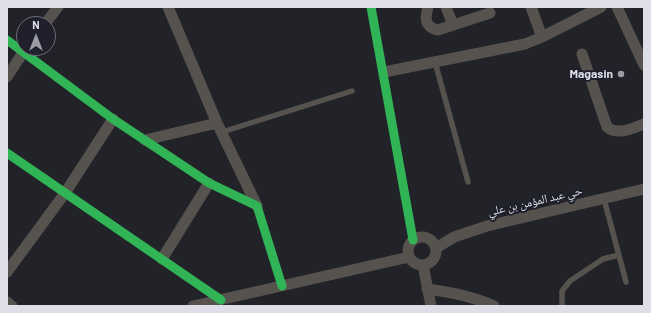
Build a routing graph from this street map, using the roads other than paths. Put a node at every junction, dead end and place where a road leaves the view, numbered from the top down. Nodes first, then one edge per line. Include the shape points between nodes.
1 (58, 7) edge
2 (168, 7) edge
3 (371, 7) edge
4 (428, 7) edge
5 (446, 7) edge
6 (531, 7) edge
7 (601, 7) edge
8 (617, 7) edge
9 (490, 13) dead end
10 (51, 16) edge
11 (452, 25) junction
12 (542, 37) junction
13 (7, 40) edge
14 (16, 45) edge
15 (582, 54) dead end
16 (21, 56) edge
17 (33, 56) edge
18 (435, 62) junction
19 (644, 65) edge
20 (384, 72) junction
21 (7, 77) edge
22 (352, 91) dead end
23 (113, 119) junction
24 (644, 124) edge
25 (219, 128) junction
26 (145, 140) junction
27 (7, 153) edge
28 (468, 182) dead end
29 (209, 183) junction
30 (644, 189) edge
31 (65, 193) junction
32 (604, 199) junction
33 (256, 206) junction
34 (413, 240) junction
35 (436, 248) junction
36 (619, 256) junction
37 (409, 257) junction
38 (162, 259) junction
39 (423, 265) junction
40 (7, 272) edge
41 (626, 282) dead end
42 (282, 286) junction
43 (427, 288) junction
44 (221, 300) junction
45 (7, 302) edge
46 (12, 306) edge
47 (193, 306) edge
48 (431, 306) edge
49 (494, 306) edge
50 (562, 306) edge

1 - 10 street
2 - 25 street
3 - 20 street
4 - 11 street via 426,18 432,29 438,30
5 - 11 street
6 - 12 street
7 - 12 street
8 - 19 street
9 - 11 street
12 - 18 street via 525,44
13 - 14 street
15 - 24 street via 607,127 619,132
16 - 21 street
17 - 23 street
18 - 20 street
18 - 28 lane
20 - 34 street
22 - 25 lane
23 - 26 street
23 - 31 street
25 - 26 street
25 - 33 street
26 - 29 street
27 - 31 street
29 - 33 street
29 - 38 street
30 - 32 street, حي عبد المؤمن بن علي
31 - 38 street
31 - 40 street
32 - 35 street, حي عبد المؤمن بن علي via 487,226 454,237
32 - 36 lane
33 - 42 street
34 - 35 street via 426,238
34 - 37 street via 408,248
35 - 39 street via 434,257 428,264
36 - 41 lane
36 - 50 lane via 603,259 570,281 562,291
37 - 39 street via 415,263
37 - 42 street
38 - 44 street
39 - 43 street
42 - 44 street
43 - 48 street
43 - 49 street via 471,297
44 - 47 street
45 - 46 street

